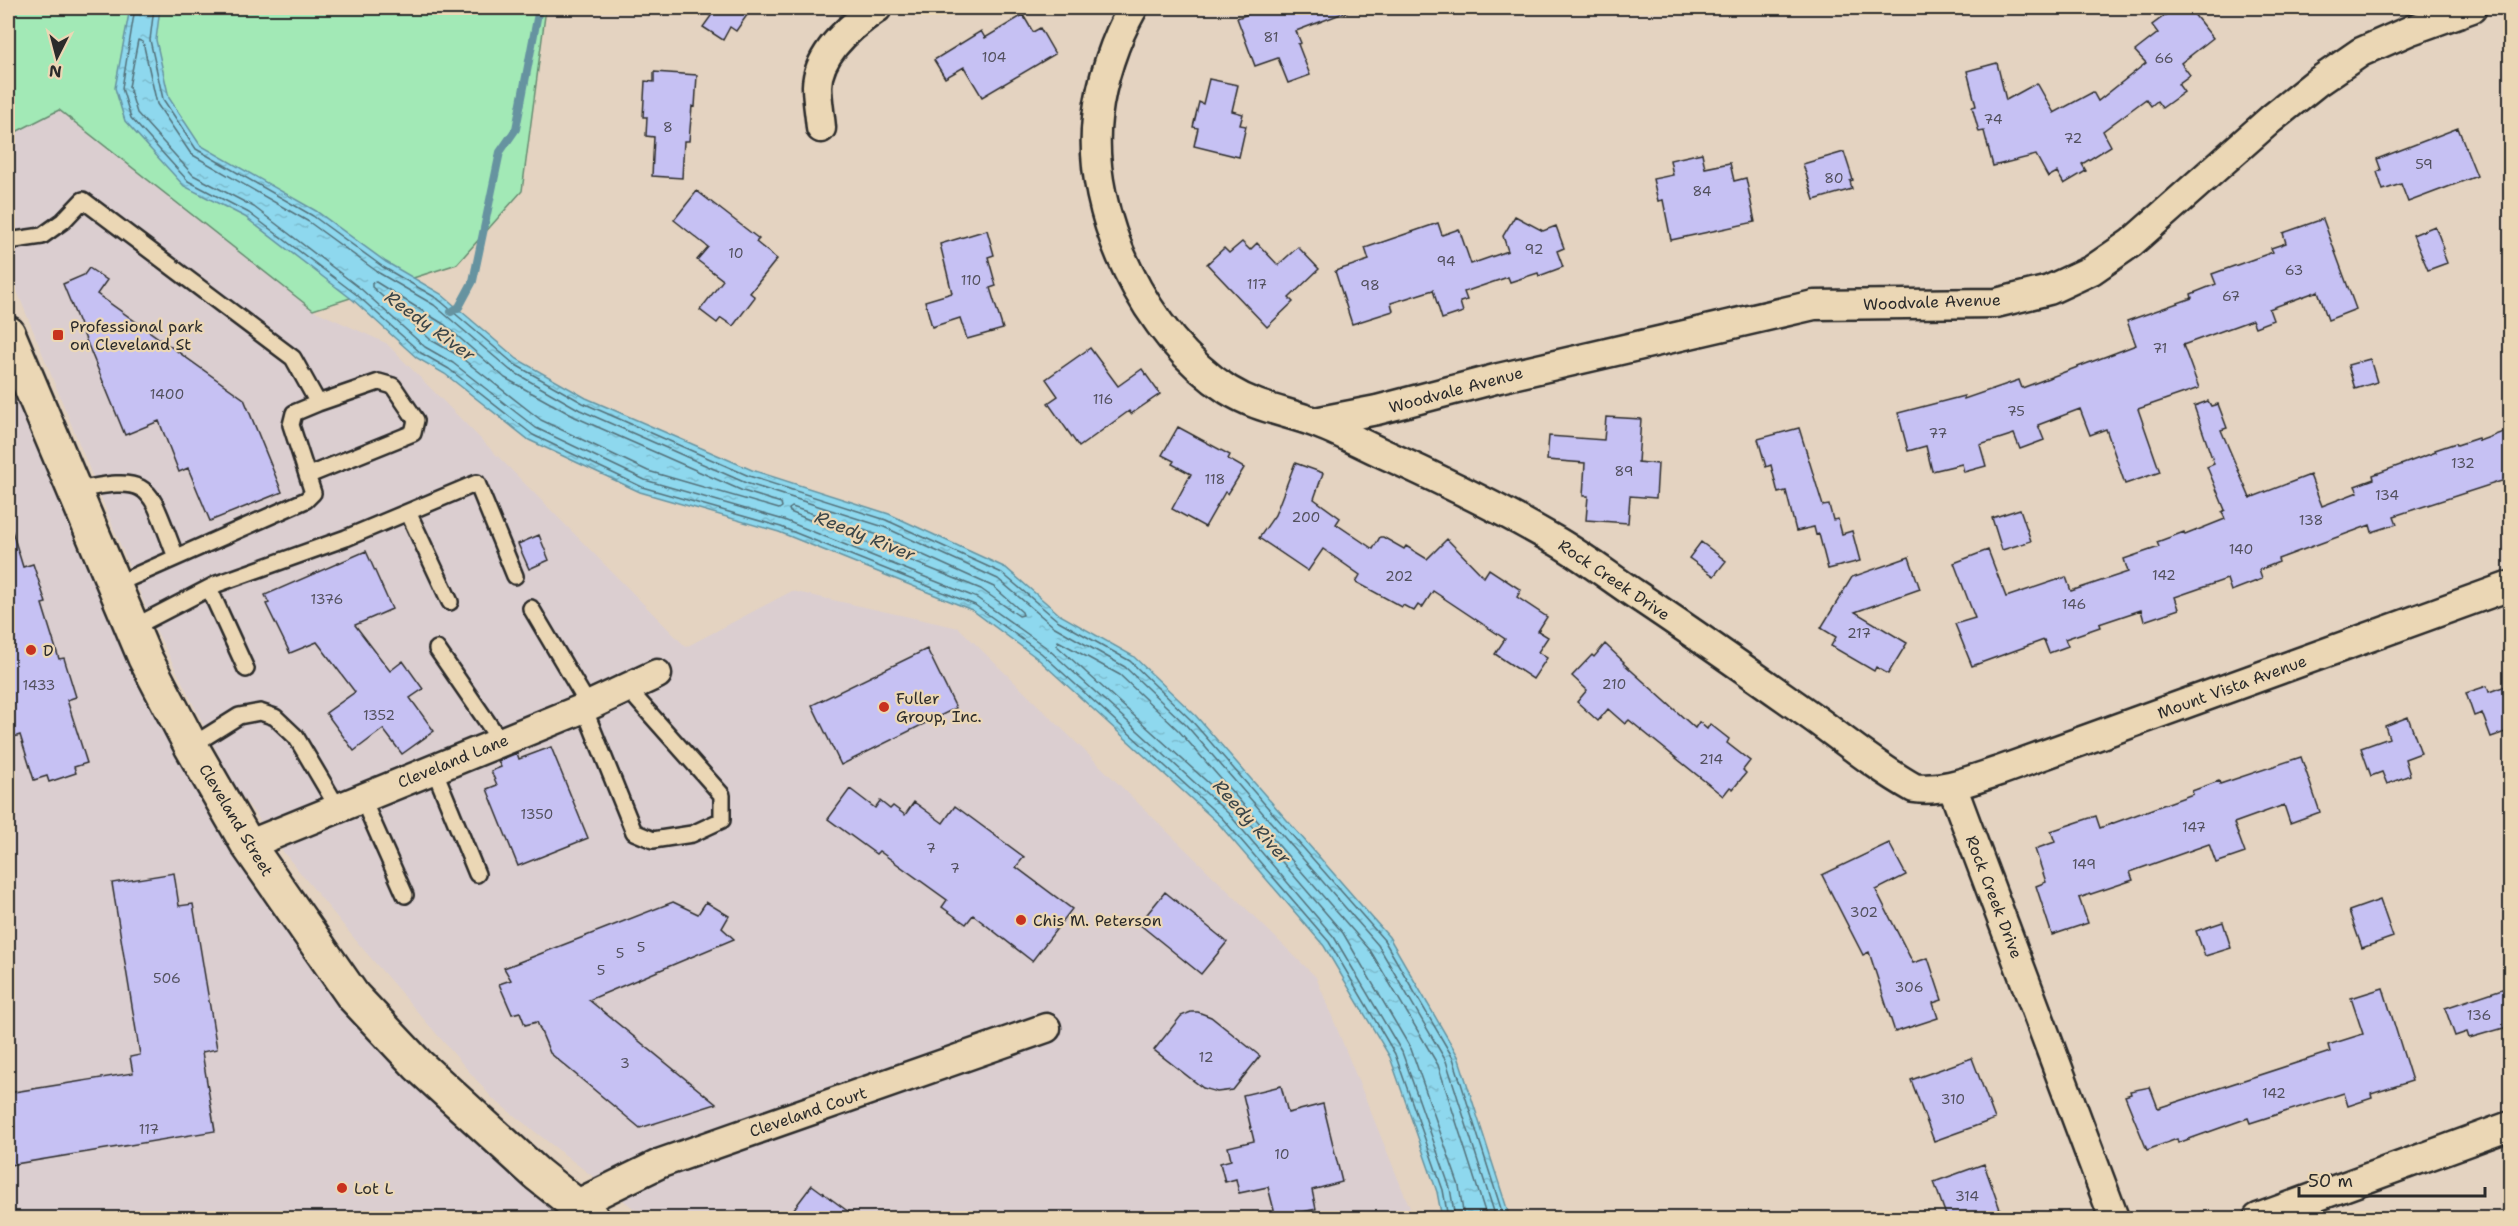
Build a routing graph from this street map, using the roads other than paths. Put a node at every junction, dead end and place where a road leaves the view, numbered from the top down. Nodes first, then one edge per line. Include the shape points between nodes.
1 (877, 8) edge
2 (1133, 8) edge
3 (2472, 8) edge
4 (821, 128) dead end
5 (8, 241) edge
6 (8, 333) edge
7 (318, 403) junction
8 (1315, 422) junction
9 (309, 476) junction
10 (74, 491) junction
11 (408, 512) junction
12 (176, 557) junction
13 (515, 576) dead end
14 (114, 585) junction
15 (2511, 586) edge
16 (209, 588) junction
17 (450, 602) dead end
18 (531, 608) dead end
19 (132, 628) junction
20 (437, 650) dead end
21 (246, 669) dead end
22 (657, 674) dead end
23 (627, 688) junction
24 (586, 707) junction
25 (501, 742) junction
26 (191, 746) junction
27 (434, 769) junction
28 (1952, 786) junction
29 (350, 803) junction
30 (248, 844) junction
31 (477, 874) dead end
32 (405, 895) dead end
33 (1046, 1028) dead end
34 (2511, 1126) edge
35 (583, 1212) edge
36 (2115, 1218) edge
37 (2258, 1218) edge

1 - 4 street via 851,26 827,55 817,85
2 - 8 street, Rock Creek Drive via 1103,84 1096,119 1098,178 1125,264 1144,302 1166,333 1201,371 1230,392 1266,409
3 - 8 street, Woodvale Avenue via 2361,52 2271,119 2131,243 2092,270 2049,290 1996,303 1814,305
5 - 7 lane via 42,236 84,200 293,358
6 - 10 street, Cleveland Street
7 - 9 lane via 294,413 291,425
7 - 9 lane via 379,382 393,386 416,420 413,433
8 - 28 street, Rock Creek Drive via 1443,481 1560,543 1914,788
9 - 12 lane via 313,493 306,500
10 - 12 lane via 112,483 135,484 152,495
10 - 14 street, Cleveland Street
11 - 13 lane via 477,483
11 - 16 lane
11 - 17 lane
12 - 14 lane
14 - 19 street, Cleveland Street
15 - 28 street, Mount Vista Avenue
16 - 19 lane
16 - 21 lane
18 - 24 lane
19 - 26 street, Cleveland Street
20 - 25 lane
22 - 23 street, Cleveland Lane
23 - 24 street, Cleveland Lane
23 - 24 lane via 722,795 722,820 692,834 652,840 634,832
24 - 25 street, Cleveland Lane
25 - 27 street, Cleveland Lane
26 - 29 lane via 239,716 260,712 276,717
26 - 30 street, Cleveland Street
27 - 29 street, Cleveland Lane
27 - 31 lane
28 - 36 street, Rock Creek Drive
29 - 30 street, Cleveland Lane
29 - 32 lane
30 - 35 street, Cleveland Street via 353,996 418,1065
33 - 35 street, Cleveland Court via 661,1163
34 - 37 street

